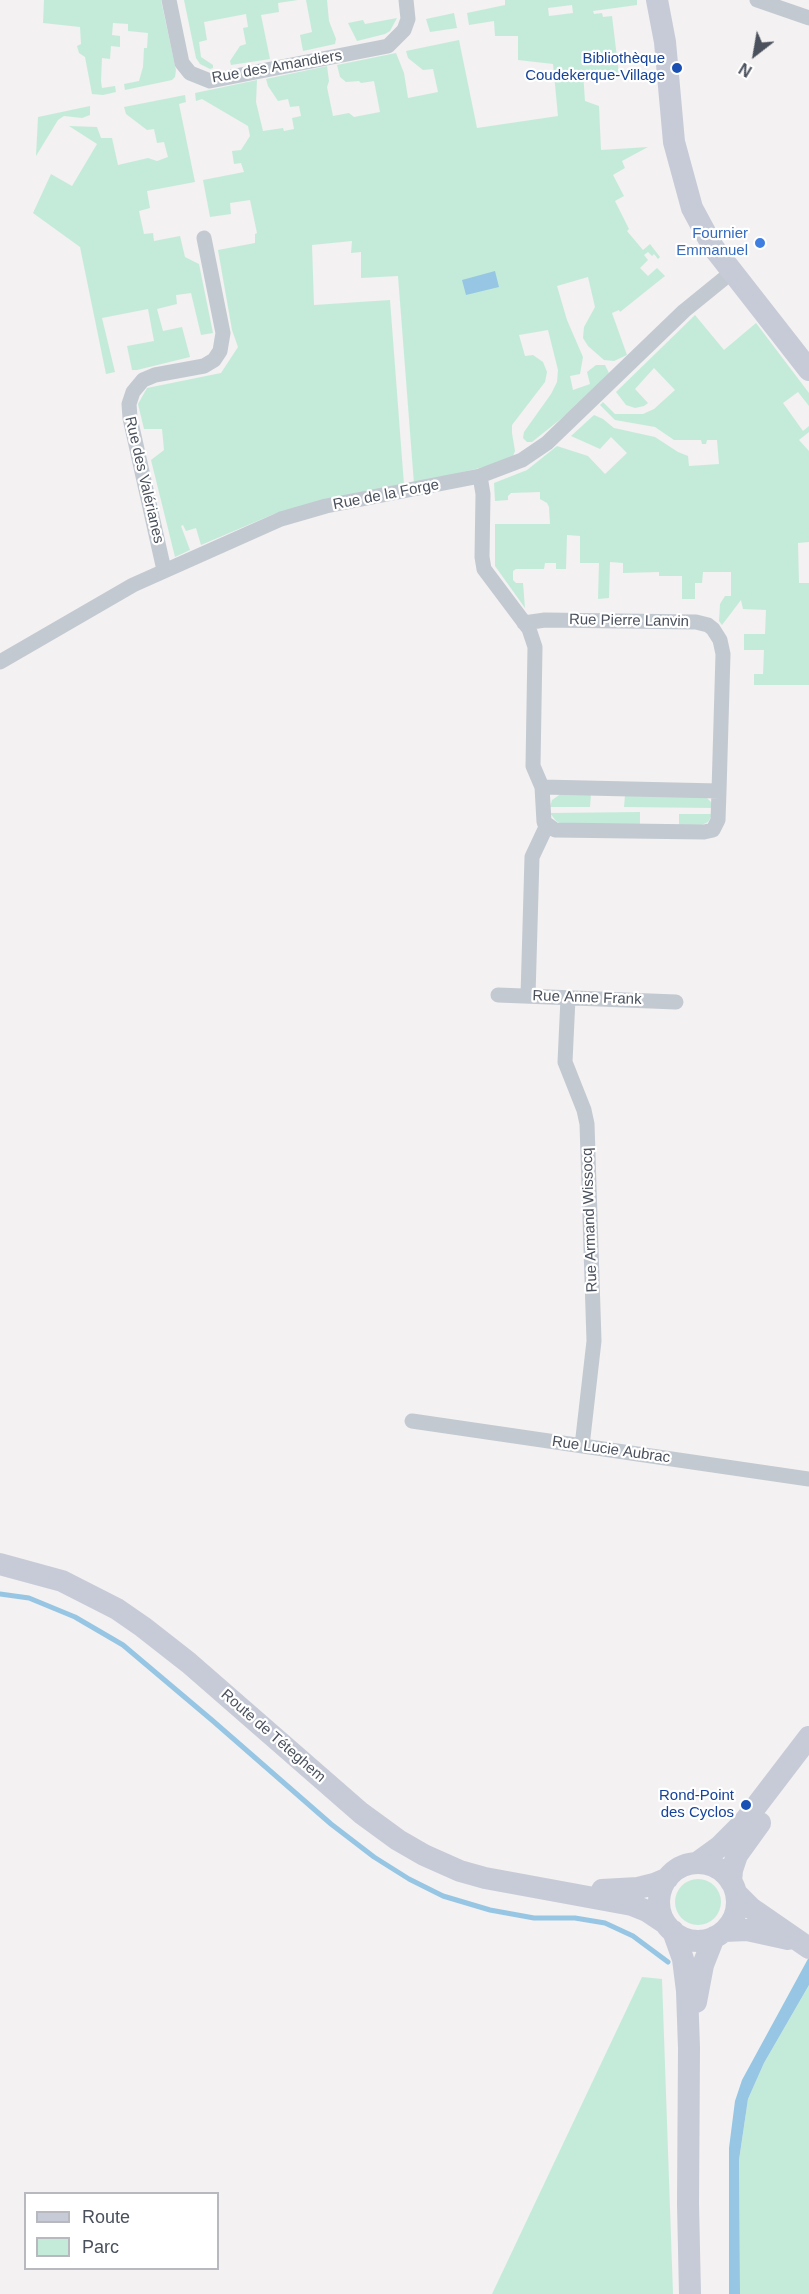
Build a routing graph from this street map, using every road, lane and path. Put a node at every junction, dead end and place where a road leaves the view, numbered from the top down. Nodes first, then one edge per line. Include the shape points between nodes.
1 (169, 0) edge
2 (406, 0) edge
3 (657, 0) edge
4 (756, 0) edge
5 (809, 18) edge
6 (204, 238) dead end
7 (732, 272) junction
8 (809, 370) edge
9 (480, 476) junction
10 (164, 570) junction
11 (524, 623) junction
12 (0, 662) edge
13 (542, 787) junction
14 (719, 791) junction
15 (547, 825) junction
16 (498, 995) dead end
17 (528, 996) junction
18 (568, 998) junction
19 (676, 1002) dead end
20 (412, 1421) dead end
21 (582, 1446) junction
22 (809, 1479) edge
23 (0, 1564) edge
24 (809, 1737) edge
25 (809, 1760) edge
26 (697, 1863) junction
27 (668, 1878) junction
28 (734, 1887) junction
29 (554, 1889) junction
30 (669, 1927) junction
31 (719, 1934) junction
32 (805, 1946) edge
33 (689, 2048) junction
34 (690, 2294) edge

1 - 2 street, Rue des Amandiers via 182,63 190,73 210,81 388,46 402,35 406,25
3 - 7 main road via 679,169 702,230
4 - 5 street
6 - 10 street, Rue des Valérianes via 224,333 220,351 204,366 143,380 129,404
7 - 8 main road
7 - 9 street, Rue de la Forge via 684,311 540,449 512,465
9 - 10 street, Rue de la Forge via 304,512
9 - 11 street via 484,569
10 - 12 street, Rue de la Forge
11 - 13 street via 535,647 533,766
11 - 14 street, Rue Pierre Lanvin via 696,622 713,629 723,654
13 - 14 street
13 - 15 street
14 - 15 street, Rue Pierre Lanvin via 718,820 709,831 555,830
15 - 17 street via 532,857
16 - 17 street, Rue Anne Frank
17 - 18 street, Rue Anne Frank
18 - 19 street, Rue Anne Frank
18 - 21 street, Rue Armand Wissocq via 566,1062 587,1124 594,1341
20 - 21 street, Rue Lucie Aubrac
21 - 22 street, Rue Lucie Aubrac
23 - 29 main road, Route de Téteghem via 69,1585 143,1627 398,1840 472,1875
24 - 26 main road via 744,1822
25 - 28 main road via 744,1843 735,1860
26 - 27 main road via 681,1867
26 - 28 main road via 716,1867
27 - 29 main road, Route de Téteghem via 628,1889
27 - 30 main road via 659,1901
28 - 31 main road via 736,1912
28 - 32 main road via 751,1908
29 - 30 main road, Route de Téteghem via 633,1905
30 - 31 main road via 692,1940
30 - 33 main road via 685,1968
31 - 32 main road via 747,1930
31 - 33 main road via 707,1952 700,1974
33 - 34 main road

